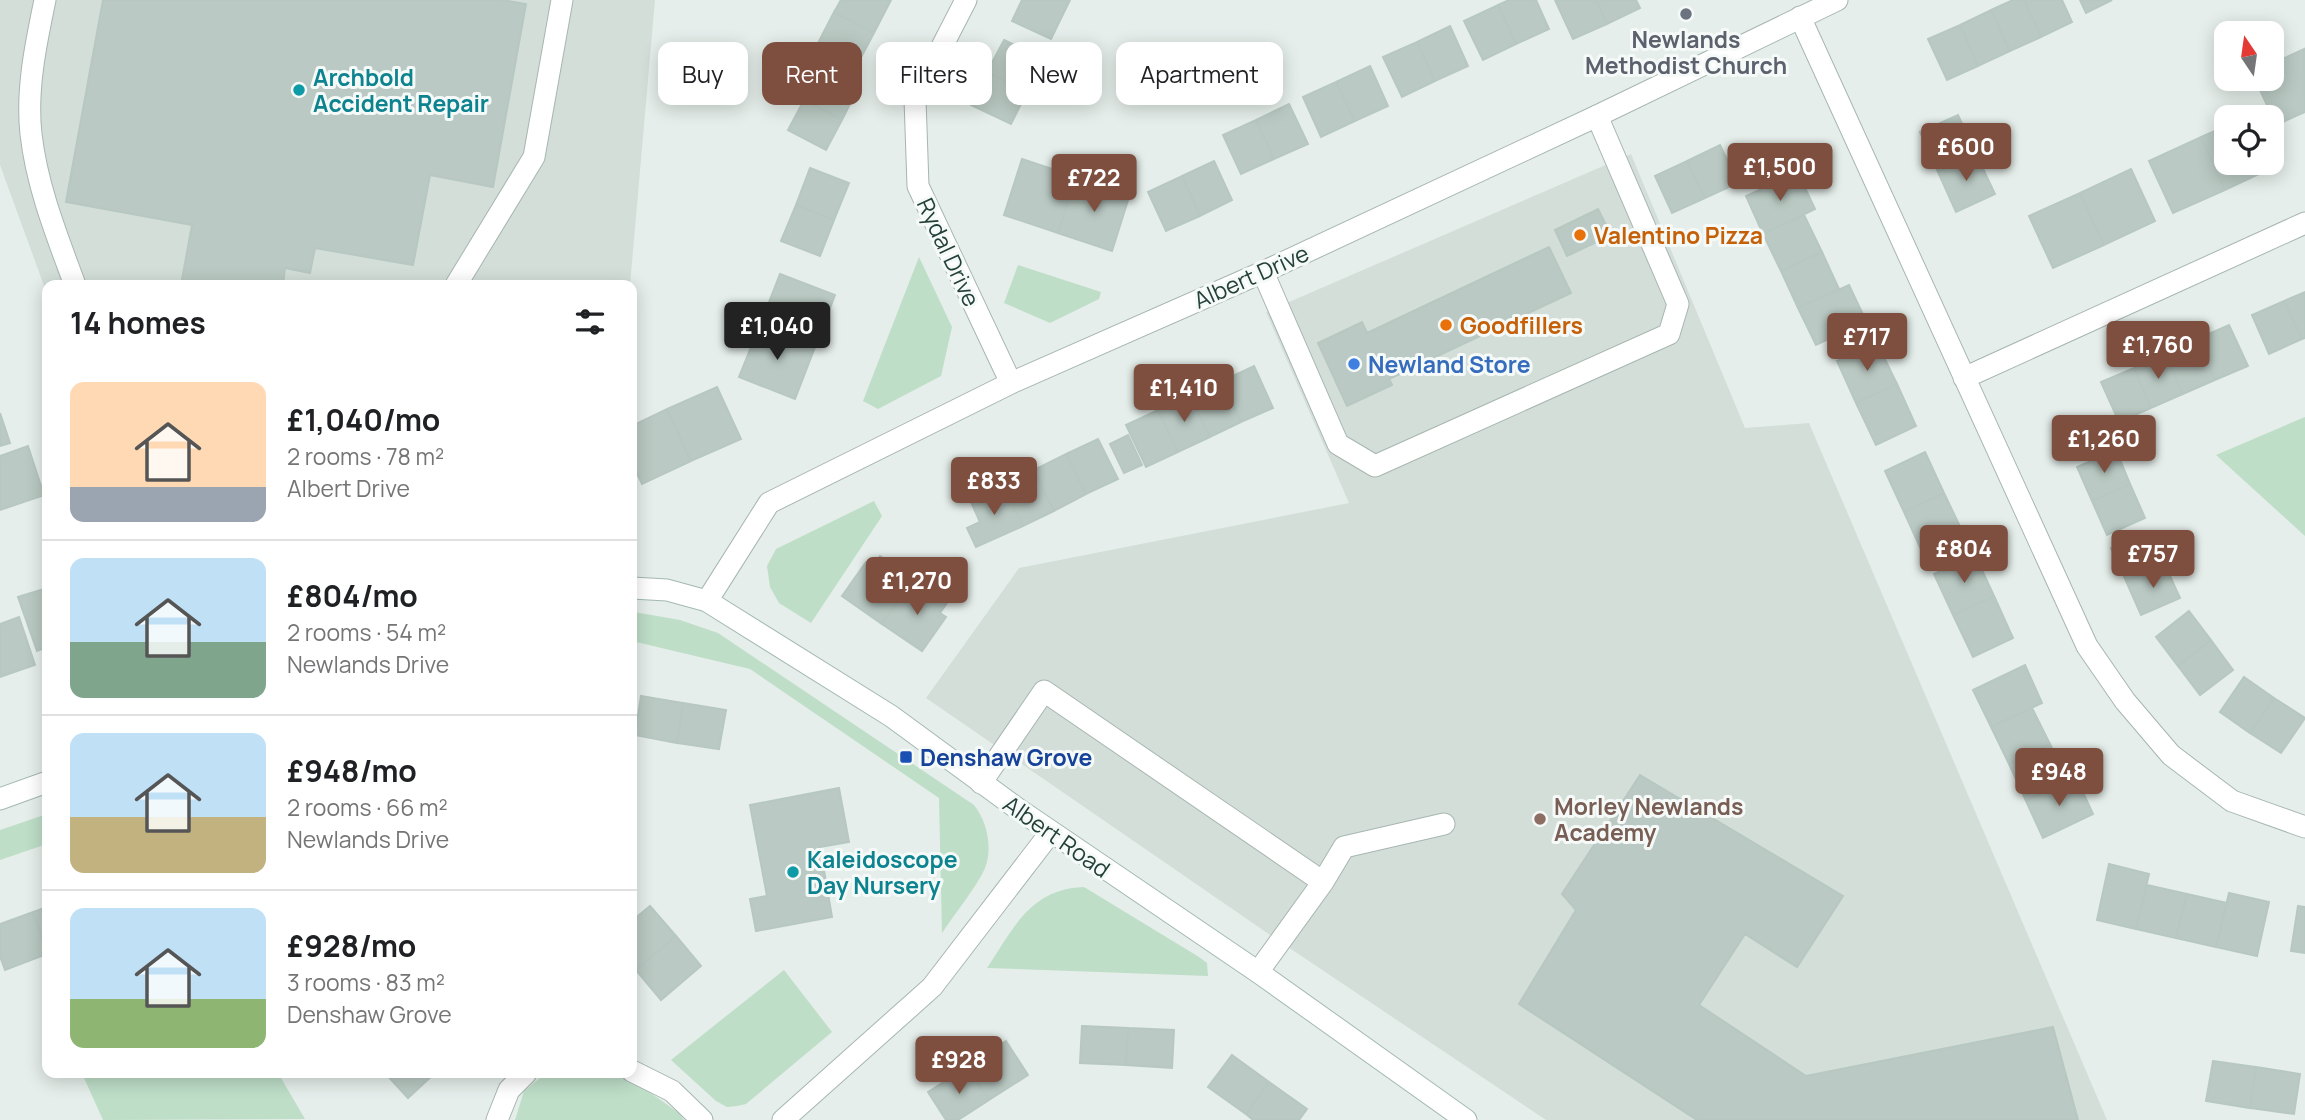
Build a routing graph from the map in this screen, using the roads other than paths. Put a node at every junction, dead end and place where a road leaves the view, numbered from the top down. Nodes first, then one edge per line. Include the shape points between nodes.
1 (45, 0) edge
2 (562, 0) edge
3 (967, 0) edge
4 (1837, 0) edge
5 (1800, 17) junction
6 (1597, 116) junction
7 (2305, 223) edge
8 (1262, 272) junction
9 (73, 280) edge
10 (459, 280) edge
11 (1964, 378) junction
12 (1011, 383) junction
13 (637, 588) edge
14 (707, 601) junction
15 (981, 783) junction
16 (42, 784) edge
17 (0, 799) edge
18 (1444, 824) dead end
19 (2305, 827) edge
20 (1051, 832) junction
21 (1323, 882) junction
22 (1258, 972) junction
23 (637, 1074) edge
24 (521, 1078) edge
25 (497, 1120) edge
26 (702, 1120) edge
27 (783, 1120) edge
28 (1466, 1120) edge

1 - 9 street via 33,59 31,134 47,212
2 - 10 street via 534,157
3 - 12 street, Rydal Drive via 915,99 918,186
4 - 5 street, Albert Drive
5 - 6 street, Albert Drive
5 - 11 street
6 - 8 street, Albert Drive
6 - 8 street via 1678,304 1669,334 1375,466 1338,444
7 - 11 street
8 - 12 street, Albert Drive
11 - 19 street via 2087,646 2125,701 2171,755 2232,801
12 - 14 street, Albert Drive via 769,503
13 - 14 street, Albert Road via 667,590
14 - 15 street, Albert Road via 891,716
15 - 20 street, Albert Road
15 - 21 street via 1044,691
16 - 17 street
18 - 21 street via 1344,847
20 - 22 street, Albert Road
20 - 27 street via 932,987
21 - 22 street
22 - 28 street, Albert Road
23 - 26 street via 672,1091
24 - 25 street via 509,1090

